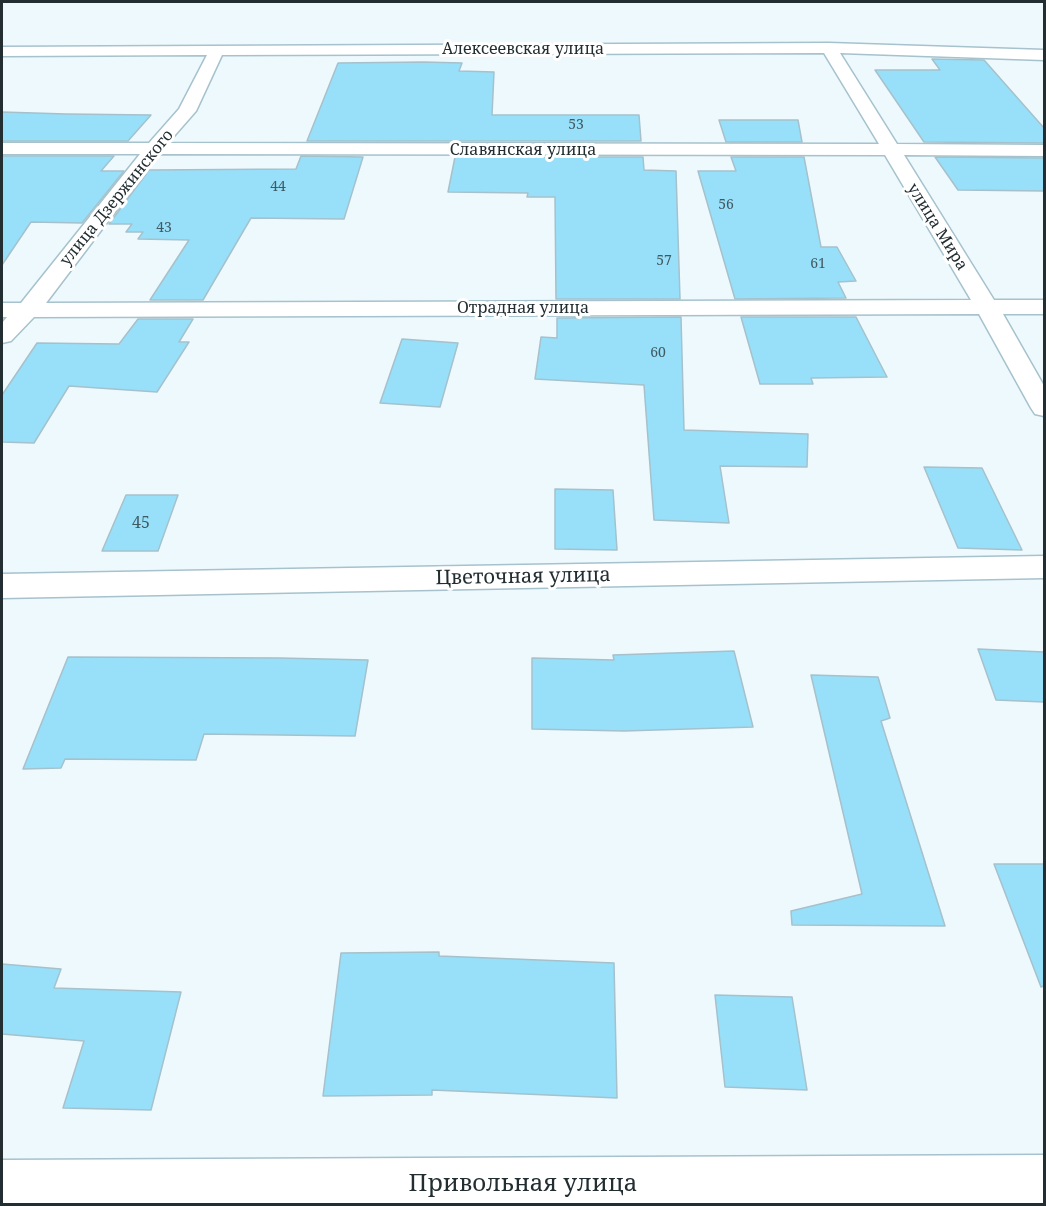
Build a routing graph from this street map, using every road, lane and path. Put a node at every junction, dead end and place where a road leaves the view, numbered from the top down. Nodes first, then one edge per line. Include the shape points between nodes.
1 (829, 48) junction
2 (217, 50) junction
3 (2, 51) edge
4 (1044, 55) edge
5 (2, 148) edge
6 (153, 149) junction
7 (1044, 150) edge
8 (890, 151) junction
9 (987, 307) junction
10 (1044, 307) edge
11 (2, 310) edge
12 (28, 310) junction
13 (2, 336) edge
14 (1044, 408) edge
15 (1044, 567) edge
16 (2, 586) edge
17 (1044, 1181) edge
18 (2, 1186) edge

1 - 2 street, Алексеевская улица
1 - 4 street, Алексеевская улица
1 - 8 street, улица Мира
2 - 3 street, Алексеевская улица
2 - 6 street, улица Дзержинского via 187,111
5 - 6 street, Славянская улица
6 - 8 street, Славянская улица
6 - 12 street, улица Дзержинского
7 - 8 street, Славянская улица
8 - 9 street, улица Мира
9 - 10 street, Отрадная улица
9 - 12 street, Отрадная улица
9 - 14 street, улица Мира
11 - 12 street, Отрадная улица
12 - 13 street, улица Дзержинского
15 - 16 street, Цветочная улица
17 - 18 street, Привольная улица

